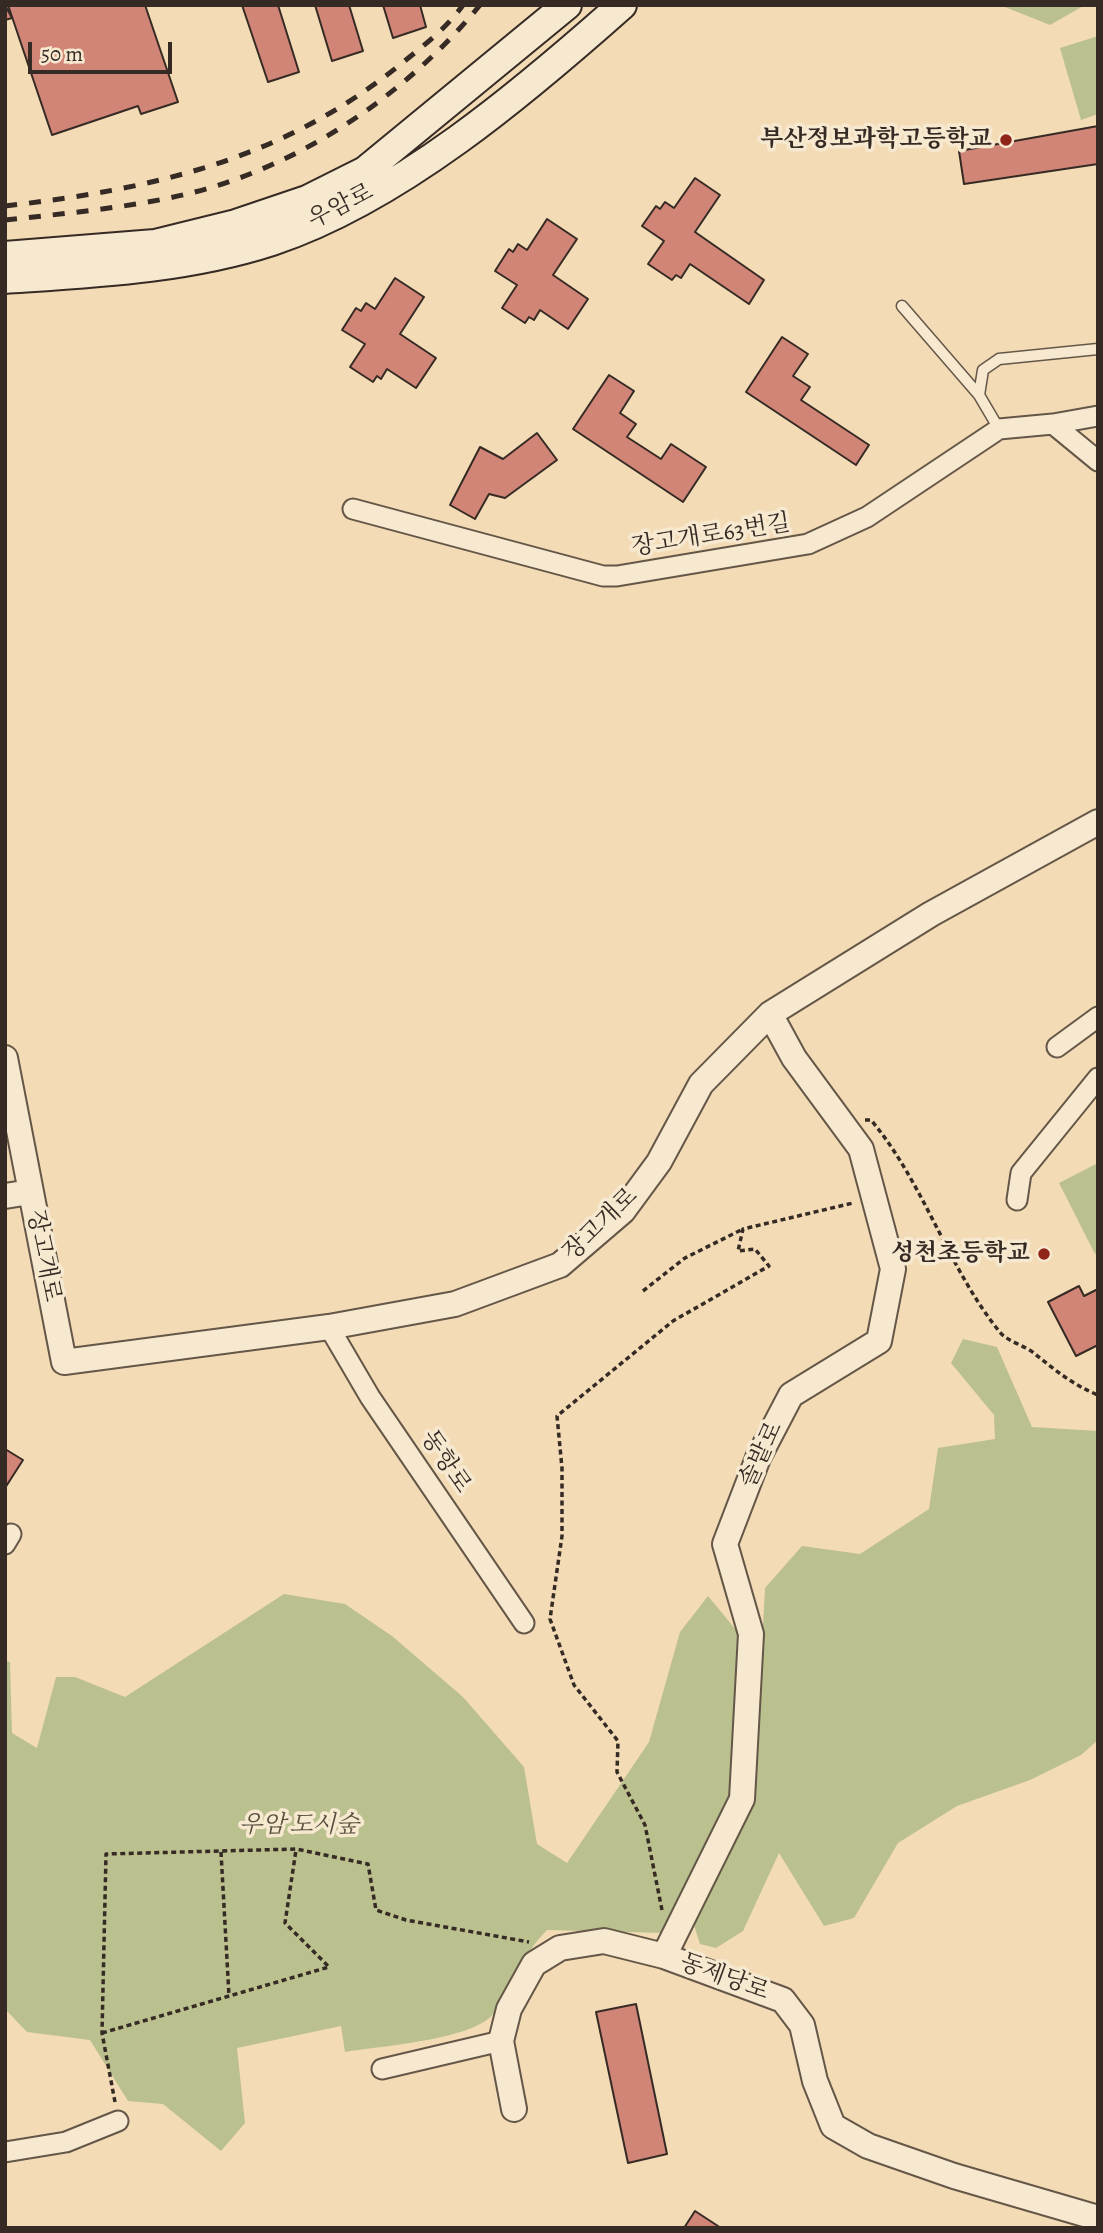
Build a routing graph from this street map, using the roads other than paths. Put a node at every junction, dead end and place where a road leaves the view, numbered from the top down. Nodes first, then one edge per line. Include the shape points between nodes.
1 (622, 5) edge
2 (559, 10) edge
3 (5, 256) edge
4 (5, 279) edge
5 (902, 306) dead end
6 (1098, 349) edge
7 (979, 396) junction
8 (1098, 416) edge
9 (1053, 424) junction
10 (999, 429) junction
11 (1098, 461) edge
12 (353, 509) dead end
13 (1098, 822) edge
14 (770, 1014) junction
15 (1098, 1017) edge
16 (1057, 1047) dead end
17 (5, 1058) edge
18 (1098, 1078) edge
19 (30, 1192) junction
20 (5, 1196) edge
21 (1017, 1200) dead end
22 (329, 1327) junction
23 (524, 1623) dead end
24 (658, 1955) junction
25 (501, 2041) junction
26 (382, 2069) dead end
27 (514, 2109) dead end
28 (118, 2121) road end
29 (5, 2152) edge
30 (1098, 2218) edge

1 - 4 main road, 우암로 via 549,70 422,165 340,211 273,240 173,265
2 - 3 main road, 우암로 via 365,171 307,200 155,244
5 - 7 lane
6 - 7 lane via 999,359 983,370
7 - 10 lane
8 - 9 street, 장고개로63번길
9 - 10 street, 장고개로63번길
9 - 11 street
10 - 12 street, 장고개로63번길 via 867,517 808,544 617,576
13 - 14 street, 장고개로 via 931,914
14 - 22 street, 장고개로 via 701,1084 659,1162 622,1211 560,1265 455,1304
14 - 24 street, 솔밭로 via 793,1058 861,1149 893,1269 879,1342 791,1395 758,1458 725,1544 751,1634 742,1799
15 - 16 street
17 - 19 street, 장고개로
18 - 21 street via 1021,1173
19 - 20 street, 장고개로
19 - 22 street, 장고개로 via 64,1362
22 - 23 street, 동항로 via 370,1397
24 - 25 street, 동제당로 via 604,1941 560,1948 534,1964 509,2009
24 - 30 street, 동제당로 via 783,2000 802,2025 815,2081 833,2126 880,2150 954,2176
25 - 26 street
25 - 27 street, 동제당로
28 - 29 street via 66,2142

